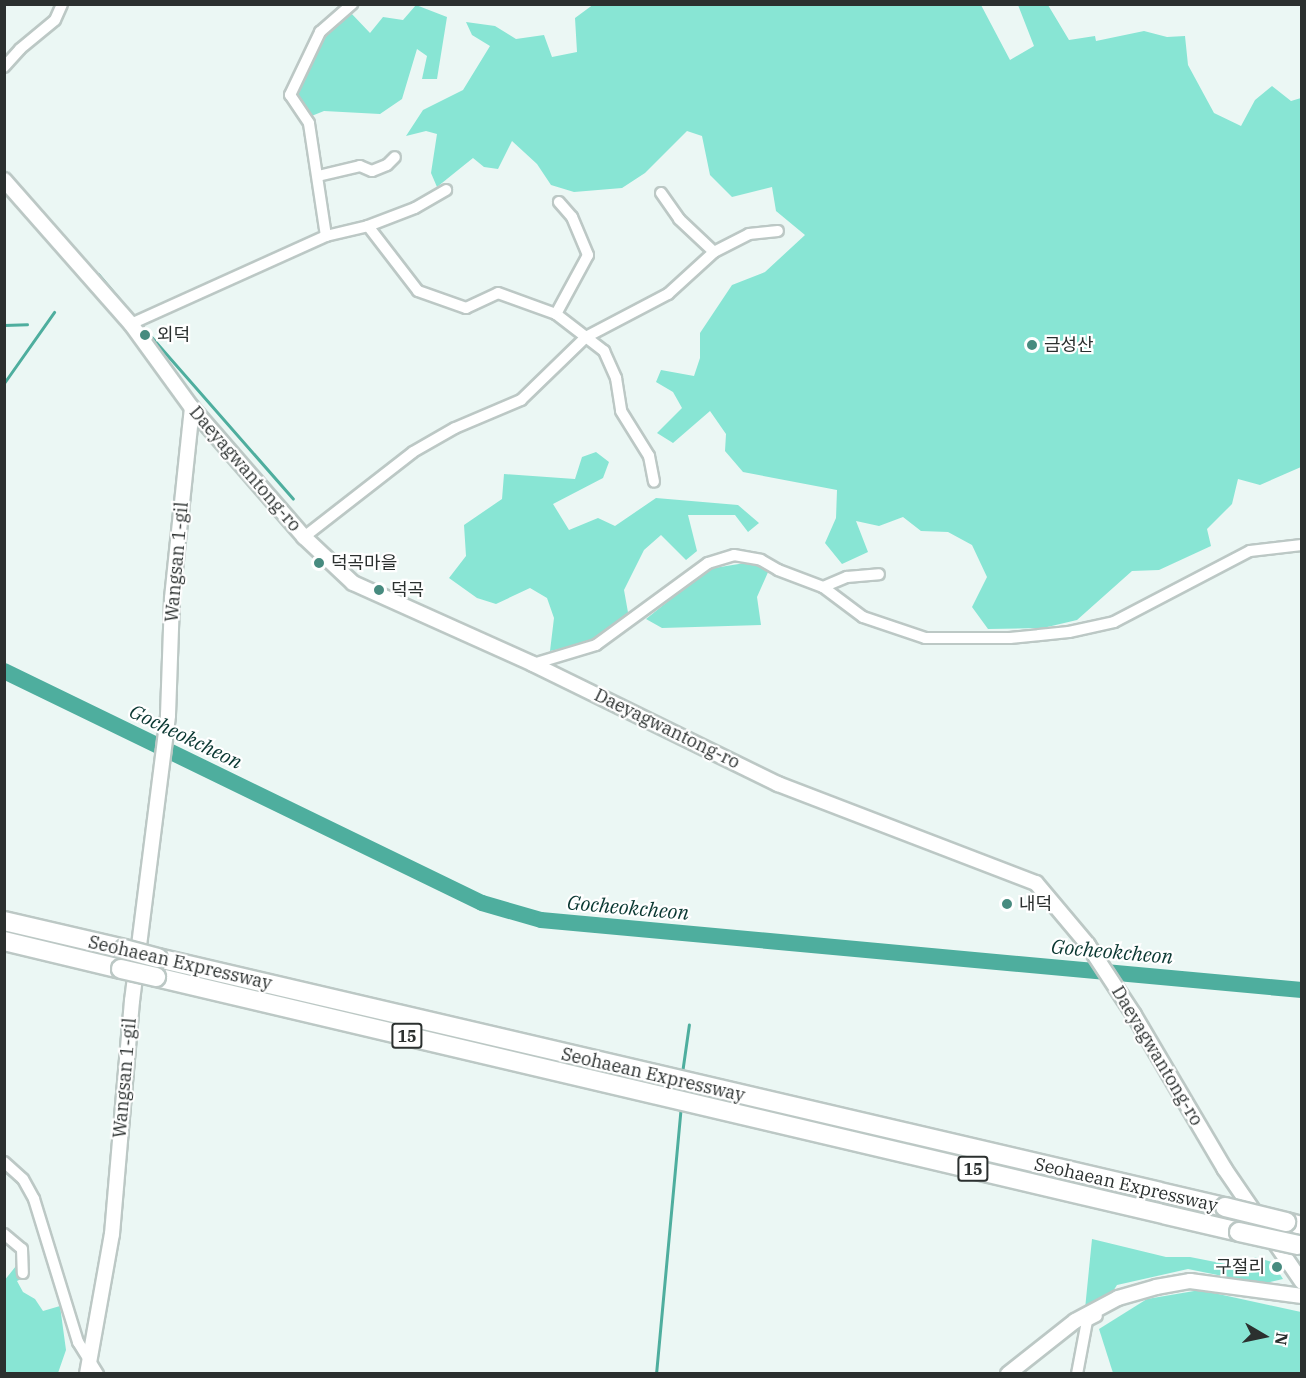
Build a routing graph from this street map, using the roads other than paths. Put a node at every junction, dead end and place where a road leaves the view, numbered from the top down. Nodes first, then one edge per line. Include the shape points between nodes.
1 (62, 4) edge
2 (352, 4) edge
3 (4, 67) edge
4 (395, 157) dead end
5 (318, 176) junction
6 (4, 180) edge
7 (446, 190) dead end
8 (661, 193) dead end
9 (559, 202) dead end
10 (368, 226) junction
11 (778, 231) dead end
12 (326, 236) junction
13 (714, 252) junction
14 (556, 314) junction
15 (135, 322) junction
16 (586, 337) junction
17 (192, 408) junction
18 (654, 482) dead end
19 (304, 537) junction
20 (1302, 545) edge
21 (879, 574) dead end
22 (823, 587) junction
23 (533, 664) junction
24 (4, 921) edge
25 (4, 941) edge
26 (660, 1085) junction
27 (708, 1097) junction
28 (4, 1162) edge
29 (1294, 1224) edge
30 (4, 1234) edge
31 (1300, 1245) edge
32 (23, 1273) dead end
33 (1302, 1282) edge
34 (1156, 1287) junction
35 (1302, 1296) edge
36 (88, 1368) edge
37 (98, 1374) edge
38 (1008, 1374) edge
39 (1077, 1374) edge

1 - 3 street via 55,20
2 - 5 street via 320,32 290,95 309,123
4 - 5 street via 372,171 360,166
5 - 12 street
6 - 15 main road, Daeyagwantong-ro
7 - 10 street via 415,208
8 - 13 street via 679,219
9 - 14 street via 573,217 588,255
10 - 12 street
10 - 14 street via 418,291 466,309 498,294
11 - 13 street via 749,234
12 - 15 street
13 - 16 street via 668,294
14 - 16 street
15 - 17 main road, Daeyagwantong-ro
16 - 18 street via 608,360 616,378 621,411 649,456
16 - 19 street via 521,400 455,428 413,452
17 - 19 main road, Daeyagwantong-ro
17 - 36 main road, Wangsan 1-gil via 172,598 168,715 132,1001 112,1234
19 - 23 main road, Daeyagwantong-ro via 353,583
20 - 22 street via 1250,551 1114,621 1069,632 1010,638 925,638 863,617
21 - 22 street via 847,577
22 - 23 street via 761,560 734,555 708,563 596,645
23 - 33 main road, Daeyagwantong-ro via 778,784 1036,883 1088,945 1224,1168
24 - 26 highway, Seohaean Expressway / 15, bridge
25 - 26 highway, Seohaean Expressway / 15, bridge
26 - 27 highway, Seohaean Expressway / 15
27 - 29 highway, Seohaean Expressway / 15, bridge
27 - 31 highway, Seohaean Expressway / 15, bridge
28 - 36 street via 23,1179 34,1199
30 - 32 street via 22,1249
34 - 35 main road via 1190,1281
34 - 38 main road via 1118,1298 1075,1321
34 - 39 street via 1087,1321
36 - 37 street

